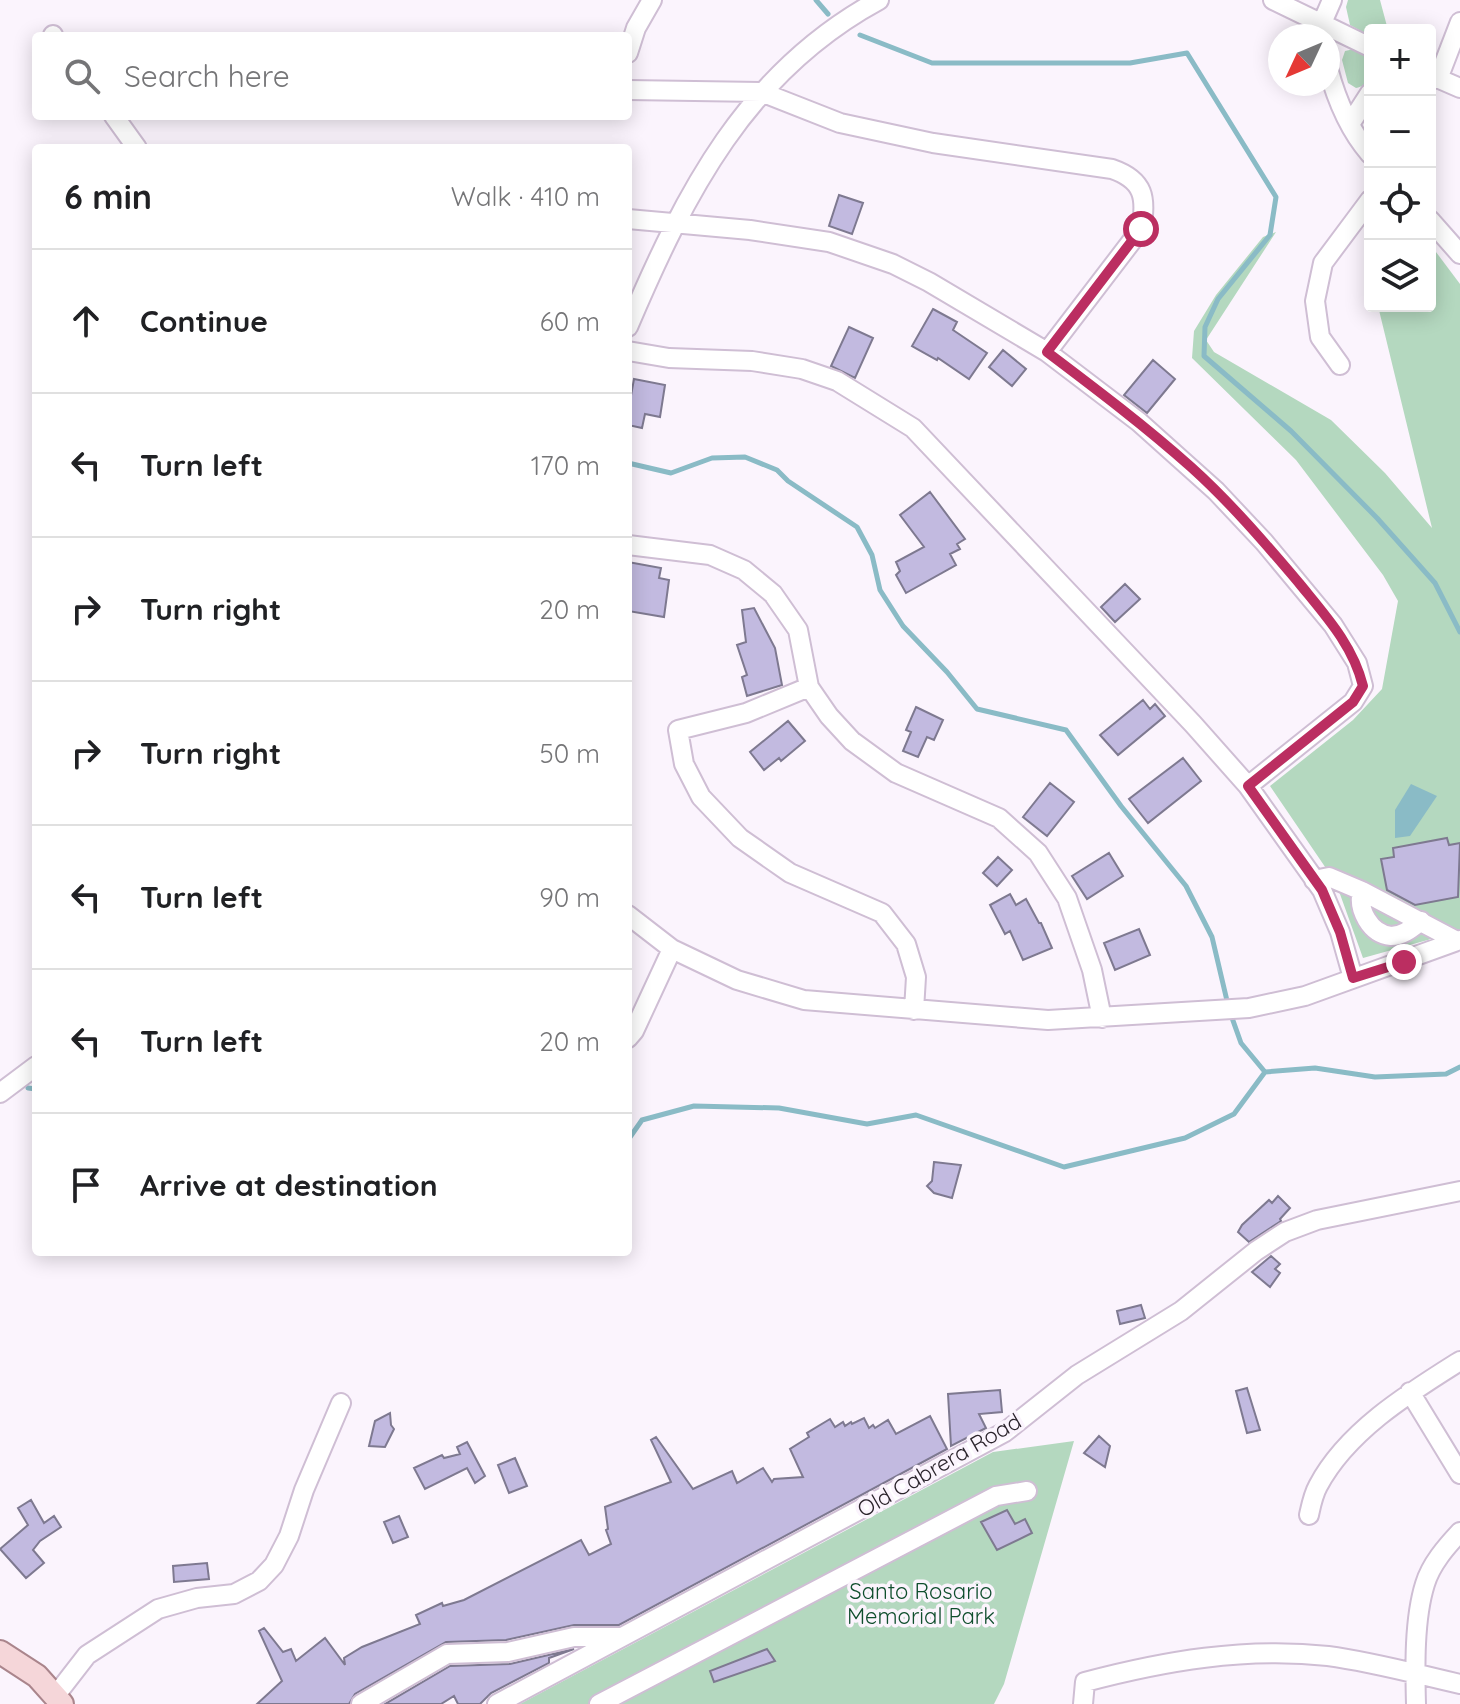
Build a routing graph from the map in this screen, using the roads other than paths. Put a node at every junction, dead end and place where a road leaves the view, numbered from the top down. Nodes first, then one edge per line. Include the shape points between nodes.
1 (652, 0) edge
2 (879, 0) edge
3 (1273, 0) edge
4 (1332, 0) edge
5 (1460, 22) edge
6 (1314, 24) edge
7 (1325, 24) edge
8 (1340, 36) edge
9 (632, 40) edge
10 (1364, 45) edge
11 (1436, 73) edge
12 (1436, 78) edge
13 (1460, 88) edge
14 (632, 90) edge
15 (761, 92) junction
16 (1337, 96) edge
17 (1368, 96) edge
18 (117, 120) edge
19 (1350, 124) junction
20 (134, 144) edge
21 (1364, 145) edge
22 (1364, 208) edge
23 (632, 219) edge
24 (674, 223) junction
25 (1436, 227) edge
26 (1460, 254) edge
27 (632, 318) edge
28 (632, 352) edge
29 (1047, 352) junction
30 (1340, 365) dead end
31 (632, 545) edge
32 (809, 687) junction
33 (1248, 786) junction
34 (1314, 880) junction
35 (1362, 891) junction
36 (632, 918) edge
37 (1421, 921) junction
38 (1459, 940) edge
39 (672, 949) junction
40 (1353, 978) junction
41 (914, 1010) junction
42 (1102, 1018) junction
43 (632, 1033) edge
44 (32, 1069) edge
45 (0, 1093) edge
46 (1460, 1191) edge
47 (1460, 1361) edge
48 (1410, 1392) junction
49 (341, 1403) dead end
50 (1460, 1474) edge
51 (1027, 1491) dead end
52 (1309, 1515) dead end
53 (1460, 1532) edge
54 (621, 1637) junction
55 (0, 1652) edge
56 (1415, 1671) junction
57 (1460, 1684) edge
58 (59, 1699) edge
59 (361, 1704) edge
60 (497, 1704) edge
61 (599, 1704) edge
62 (1083, 1704) edge
63 (1416, 1704) edge

1 - 9 street
2 - 15 street via 808,50
3 - 6 street
4 - 7 street
5 - 11 street
8 - 10 street
12 - 13 street
14 - 15 street
15 - 24 street via 725,138
15 - 29 street via 840,123 1129,175 1142,193 1141,229
16 - 19 street
17 - 19 street
18 - 20 street
19 - 21 street
22 - 30 street via 1323,263 1315,301 1320,337
23 - 24 street
24 - 27 street
24 - 29 street via 829,242 893,264
25 - 26 street
28 - 33 street via 802,369 837,381 913,428
29 - 33 street via 1139,422 1216,491 1333,625 1357,663 1363,686 1353,702
31 - 32 street via 710,555 744,570 773,594 798,630
32 - 41 street via 746,713 678,730 684,764 701,797 740,838 790,873 882,913 906,944 916,977
32 - 42 street via 852,741 896,773 999,818 1038,853 1067,898
33 - 34 street
34 - 35 street via 1329,877
34 - 40 street via 1340,932
35 - 37 street
35 - 37 street via 1365,917 1384,934 1408,932
36 - 39 street
37 - 38 street
38 - 40 street
39 - 41 street via 737,980 804,1000
39 - 43 street
40 - 42 street via 1249,1008
41 - 42 street via 1048,1020
44 - 45 street
46 - 54 street, Old Cabrera Road via 1317,1220 1285,1232 1181,1311 1077,1375 1005,1432
47 - 48 street
48 - 50 street
48 - 52 street via 1330,1466
49 - 58 street via 289,1536 259,1581 234,1594 158,1609 87,1655
51 - 61 street via 996,1496
53 - 56 street via 1425,1584
54 - 59 street via 580,1636 508,1652 447,1654
54 - 60 street, Old Cabrera Road
55 - 58 main road
56 - 57 street
56 - 62 street via 1326,1656 1234,1654 1184,1659 1085,1682
56 - 63 street

